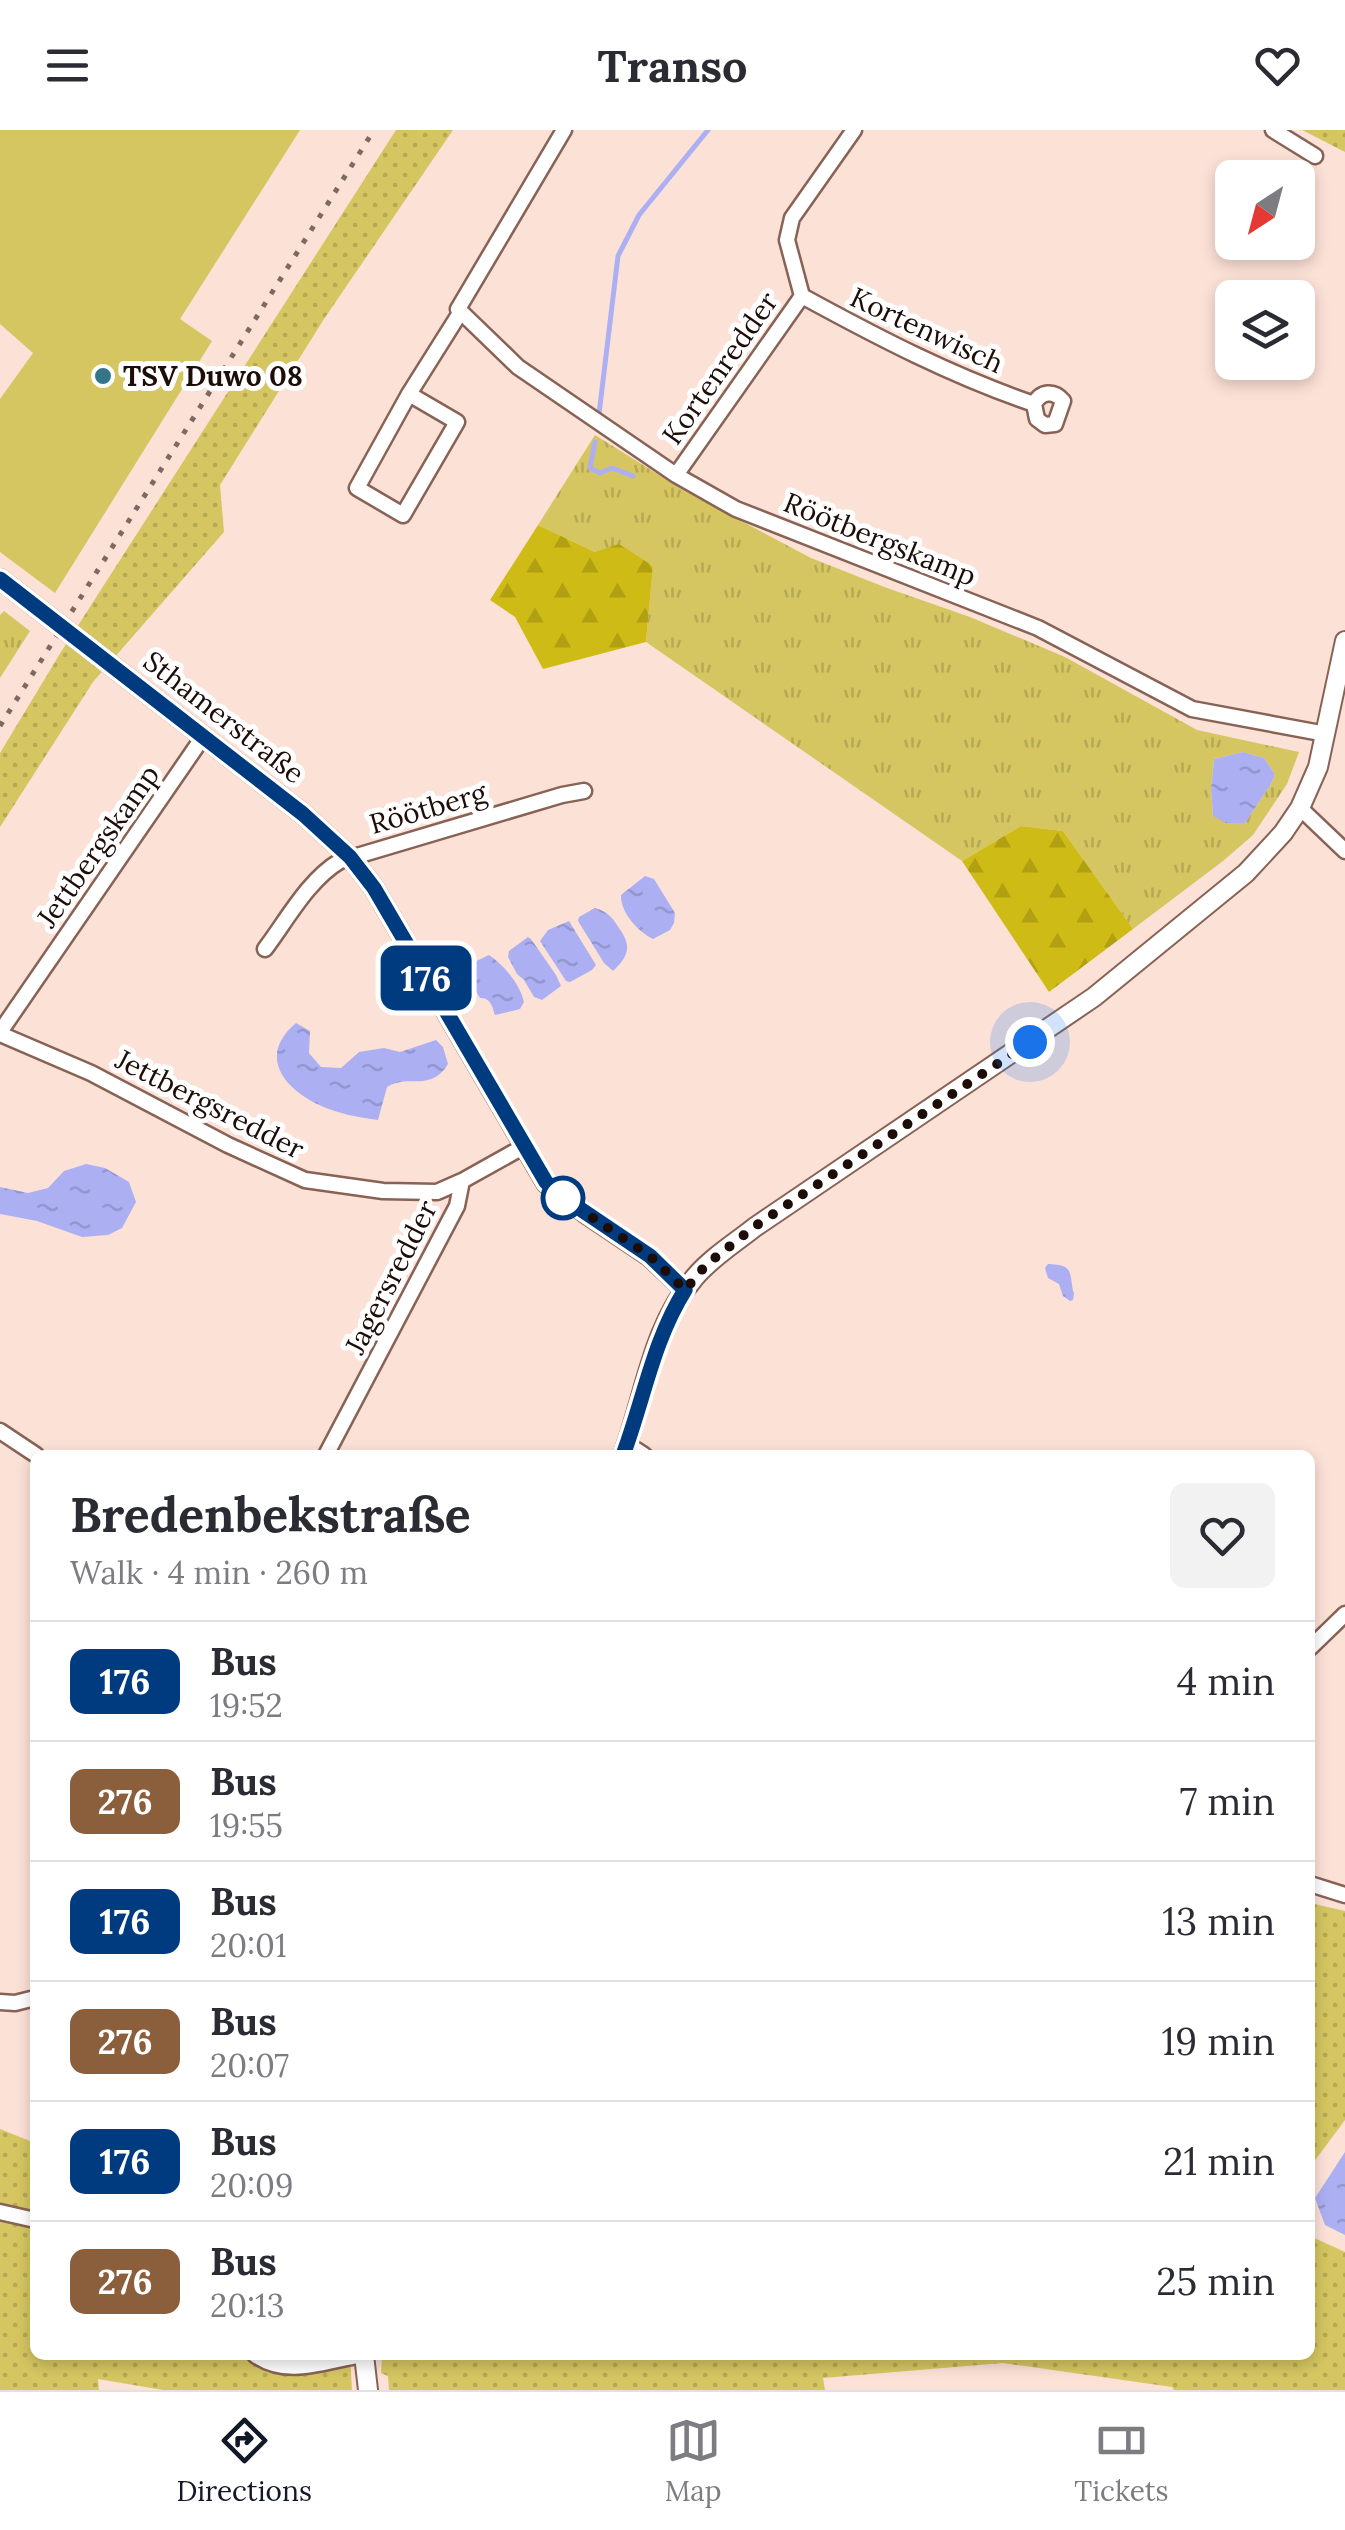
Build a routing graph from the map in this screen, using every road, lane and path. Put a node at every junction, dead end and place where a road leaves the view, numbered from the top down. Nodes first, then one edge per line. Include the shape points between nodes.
1 (564, 130) edge
2 (854, 130) edge
3 (1274, 130) edge
4 (1315, 156) dead end
5 (802, 296) junction
6 (459, 311) junction
7 (410, 394) junction
8 (1034, 404) dead end
9 (676, 475) junction
10 (0, 578) edge
11 (1345, 641) edge
12 (1326, 734) junction
13 (203, 736) junction
14 (584, 791) dead end
15 (1300, 808) junction
16 (1345, 852) edge
17 (350, 857) junction
18 (265, 949) dead end
19 (0, 1033) edge
20 (523, 1147) junction
21 (462, 1181) junction
22 (685, 1290) junction
23 (0, 1431) edge
24 (329, 1450) edge
25 (625, 1450) edge
26 (30, 1451) edge
27 (1345, 1614) edge
28 (1315, 1643) edge
29 (1315, 1885) edge
30 (1345, 1894) edge
31 (30, 1999) edge
32 (0, 2002) edge
33 (0, 2212) edge
34 (30, 2219) edge
35 (263, 2360) edge
36 (337, 2360) edge
37 (365, 2360) edge
38 (368, 2390) edge

1 - 6 street
2 - 5 street, Kortenredder via 792,218 787,240
3 - 4 street
5 - 8 street, Kortenwisch via 888,343
5 - 9 street, Kortenredder
6 - 7 street
6 - 9 street, Röötbergskamp via 518,368
7 - 7 street via 356,488 402,515 458,422
9 - 12 street, Röötbergskamp via 736,509 1038,628 1192,709
10 - 13 street, Sthamerstraße
11 - 12 street
12 - 15 street
13 - 17 street, Sthamerstraße
13 - 19 street, Jettbergskamp
14 - 17 street, Röötberg
15 - 16 street
15 - 22 street via 1246,873 1094,997 754,1227
17 - 18 street, Röötberg via 331,866
17 - 20 street, Sthamerstraße
19 - 21 street, Jettbergsredder via 305,1180 437,1192
20 - 21 street, Jagersredder
20 - 22 street, Sthamerstraße via 552,1189 650,1256
21 - 24 street, Jagersredder via 458,1206
22 - 25 street via 654,1353
23 - 26 street
27 - 28 street
29 - 30 street
31 - 32 street
33 - 34 street
35 - 36 street via 294,2368
37 - 38 street

